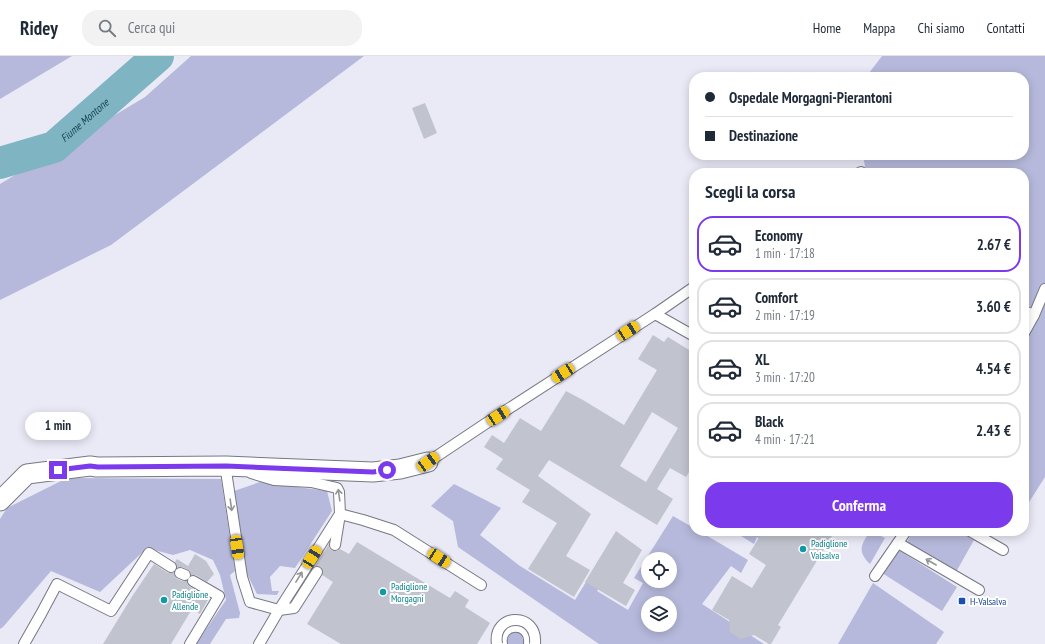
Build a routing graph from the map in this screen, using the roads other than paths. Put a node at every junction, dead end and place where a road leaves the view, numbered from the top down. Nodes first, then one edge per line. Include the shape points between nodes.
1 (1045, 289) edge
2 (689, 290) edge
3 (1029, 313) edge
4 (654, 314) junction
5 (1034, 315) junction
6 (1029, 324) edge
7 (689, 333) edge
8 (428, 462) joint
9 (226, 466) junction
10 (0, 501) edge
11 (340, 514) junction
12 (903, 536) edge
13 (979, 536) edge
14 (898, 543) junction
15 (335, 545) dead end
16 (1003, 550) dead end
17 (317, 572) dead end
18 (875, 576) dead end
19 (481, 585) dead end
20 (979, 590) dead end
21 (278, 610) junction
22 (24, 644) edge
23 (190, 644) edge
24 (259, 644) edge
25 (497, 644) edge
26 (502, 644) edge
27 (529, 644) edge
28 (535, 644) edge

1 - 5 lane
2 - 4 lane
3 - 5 lane
4 - 7 lane
4 - 8 lane
5 - 6 lane
8 - 9 street via 373,472
9 - 10 street via 90,466 27,474
11 -> 9 lane via 338,488 311,482 274,480
9 -> 21 lane via 242,577 250,602
11 - 15 lane
11 - 19 lane via 394,530
21 -> 11 lane
12 - 14 lane
13 - 16 lane
14 - 18 lane
20 -> 14 lane
17 - 21 lane via 294,608
21 - 24 lane
22 - 23 lane via 57,584 111,611 148,553 219,596
25 - 28 lane, bridge via 497,632 501,626 512,620 519,620 531,627
26 - 27 lane via 504,632 517,626 528,634

